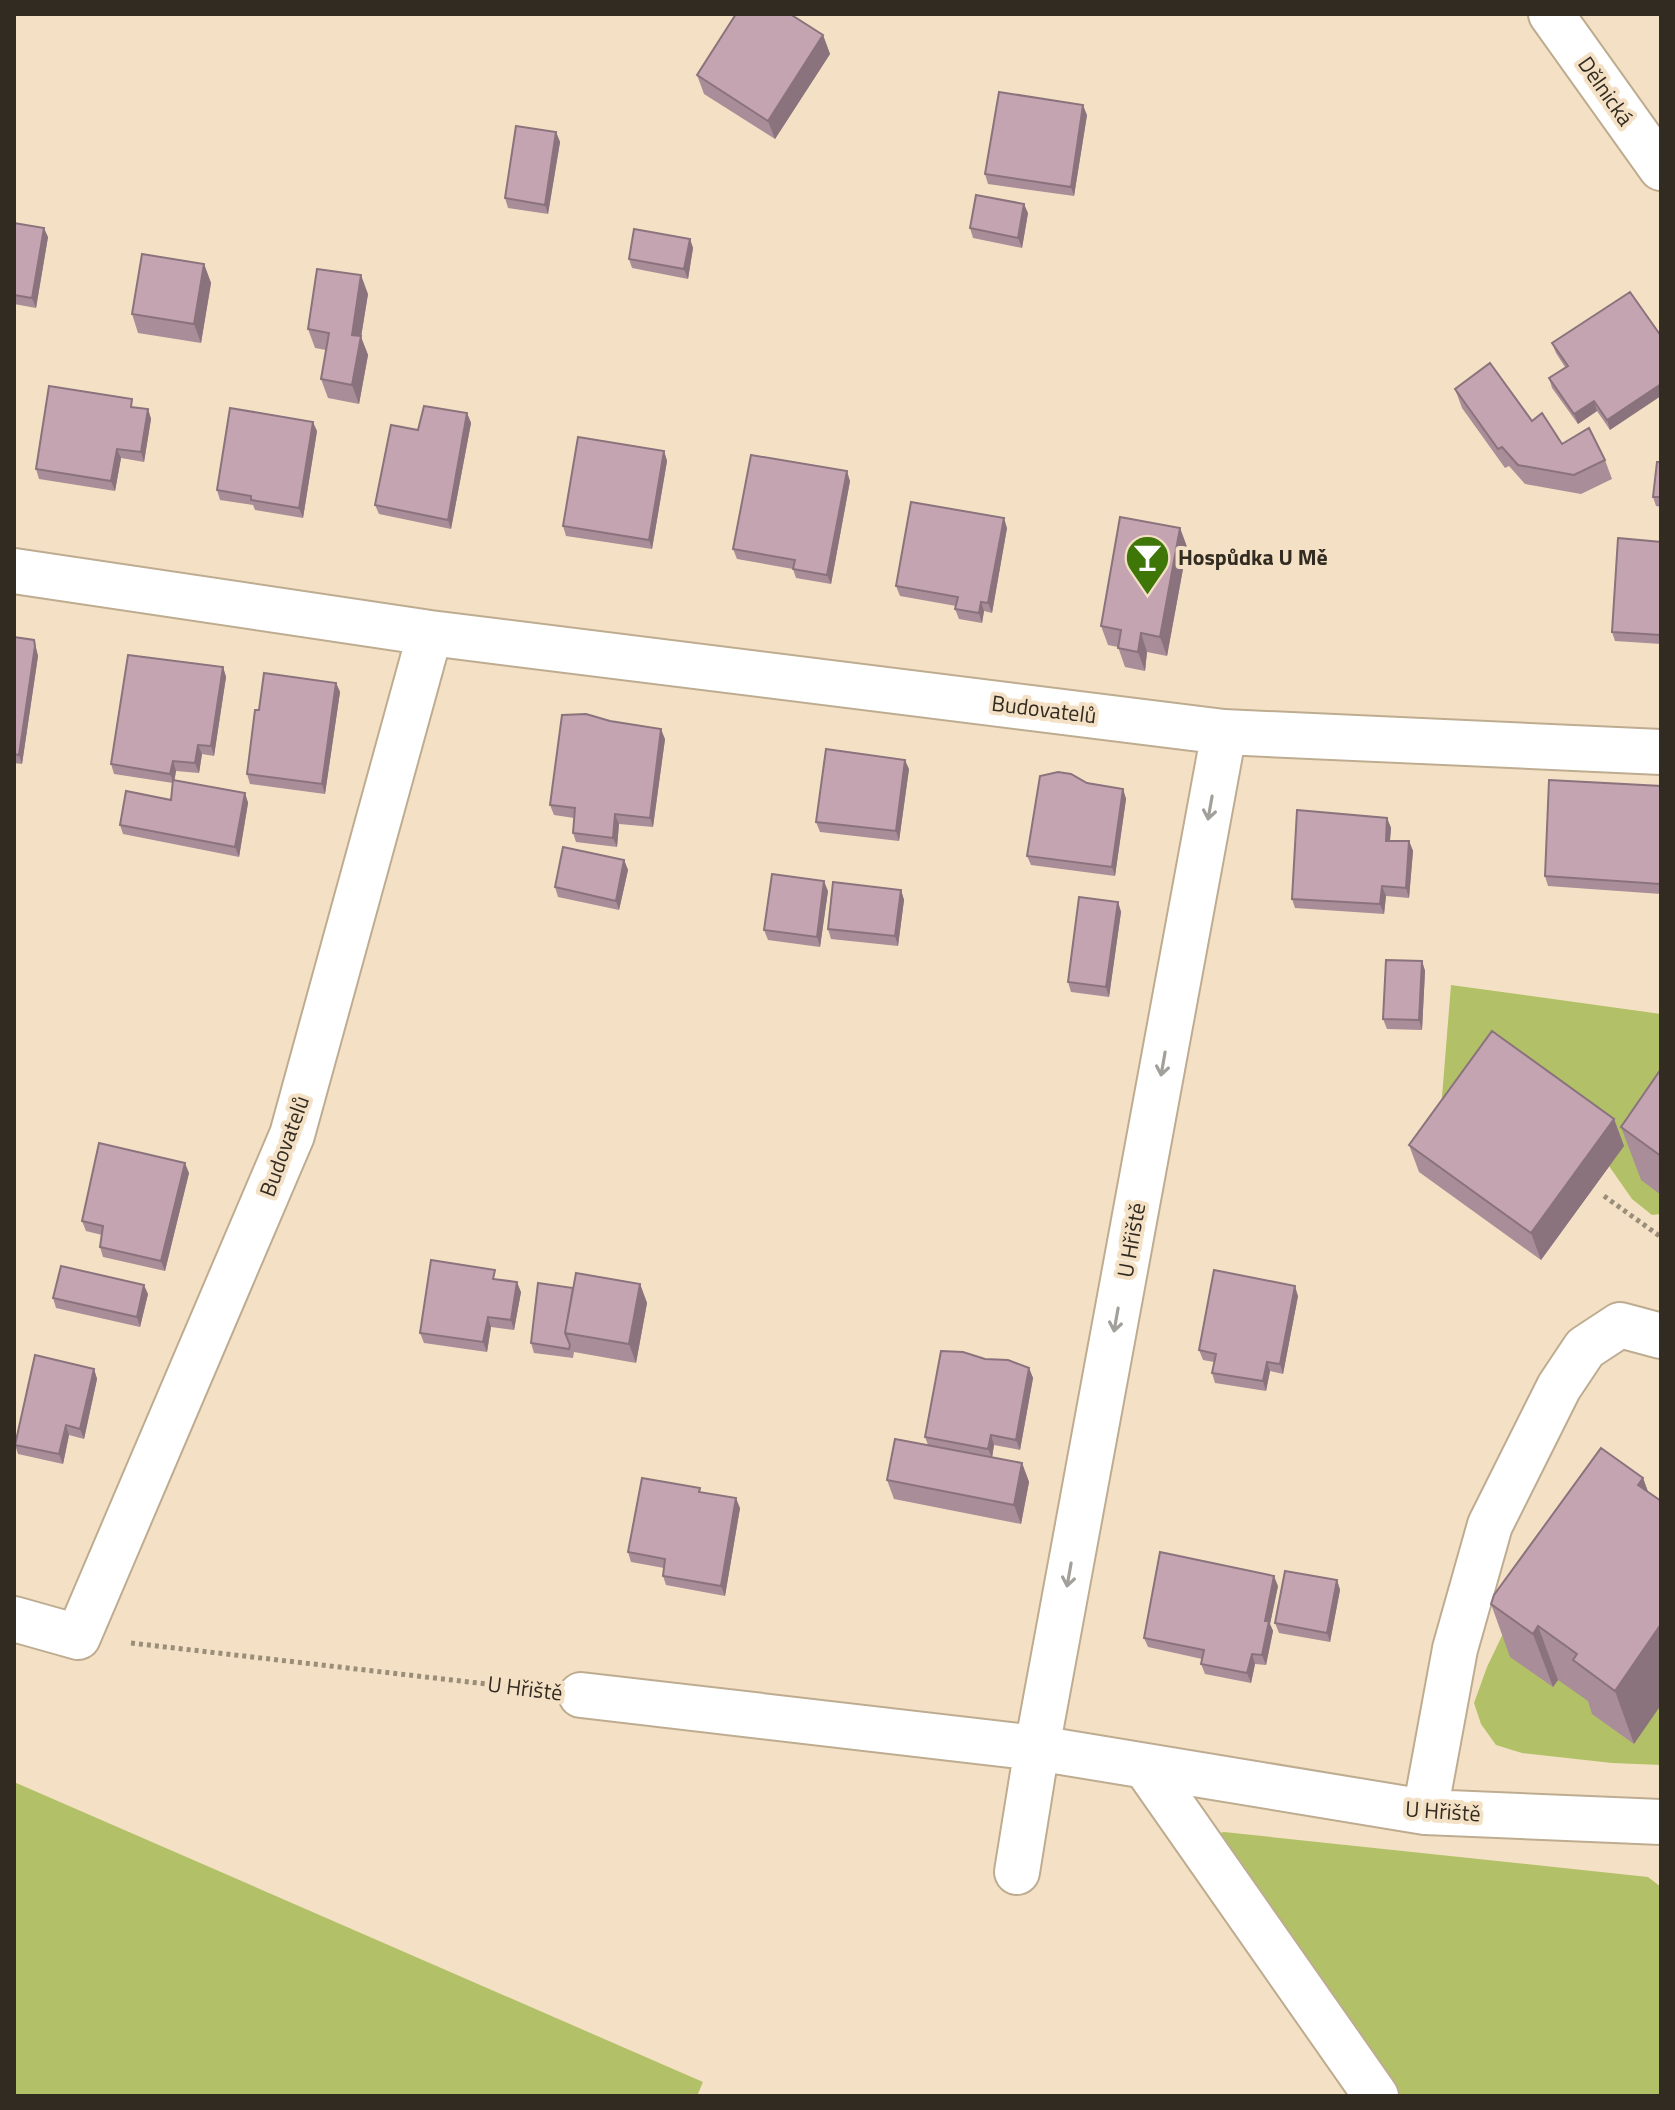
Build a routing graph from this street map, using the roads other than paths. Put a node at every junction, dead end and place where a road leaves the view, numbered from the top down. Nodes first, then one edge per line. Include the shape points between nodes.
1 (1551, 14) edge
2 (1661, 168) edge
3 (14, 571) edge
4 (430, 633) junction
5 (1224, 732) junction
6 (1661, 752) edge
7 (1661, 1336) edge
8 (14, 1619) edge
9 (581, 1695) road end
10 (1037, 1748) junction
11 (1145, 1766) junction
12 (1425, 1812) junction
13 (1661, 1822) edge
14 (1017, 1872) dead end
15 (1376, 2096) edge

1 - 2 street, Dělnická
3 - 4 street, Budovatelů
4 - 5 street, Budovatelů
4 - 8 street, Budovatelů via 292,1135 78,1637
5 - 6 street, Budovatelů
5 -> 10 street, U Hřiště
7 - 12 street via 1620,1325 1585,1348 1559,1387 1496,1511 1455,1649
9 - 10 street, U Hřiště
10 - 11 street, U Hřiště
10 - 14 street
11 - 12 street, U Hřiště
11 - 15 street
12 - 13 street, U Hřiště

